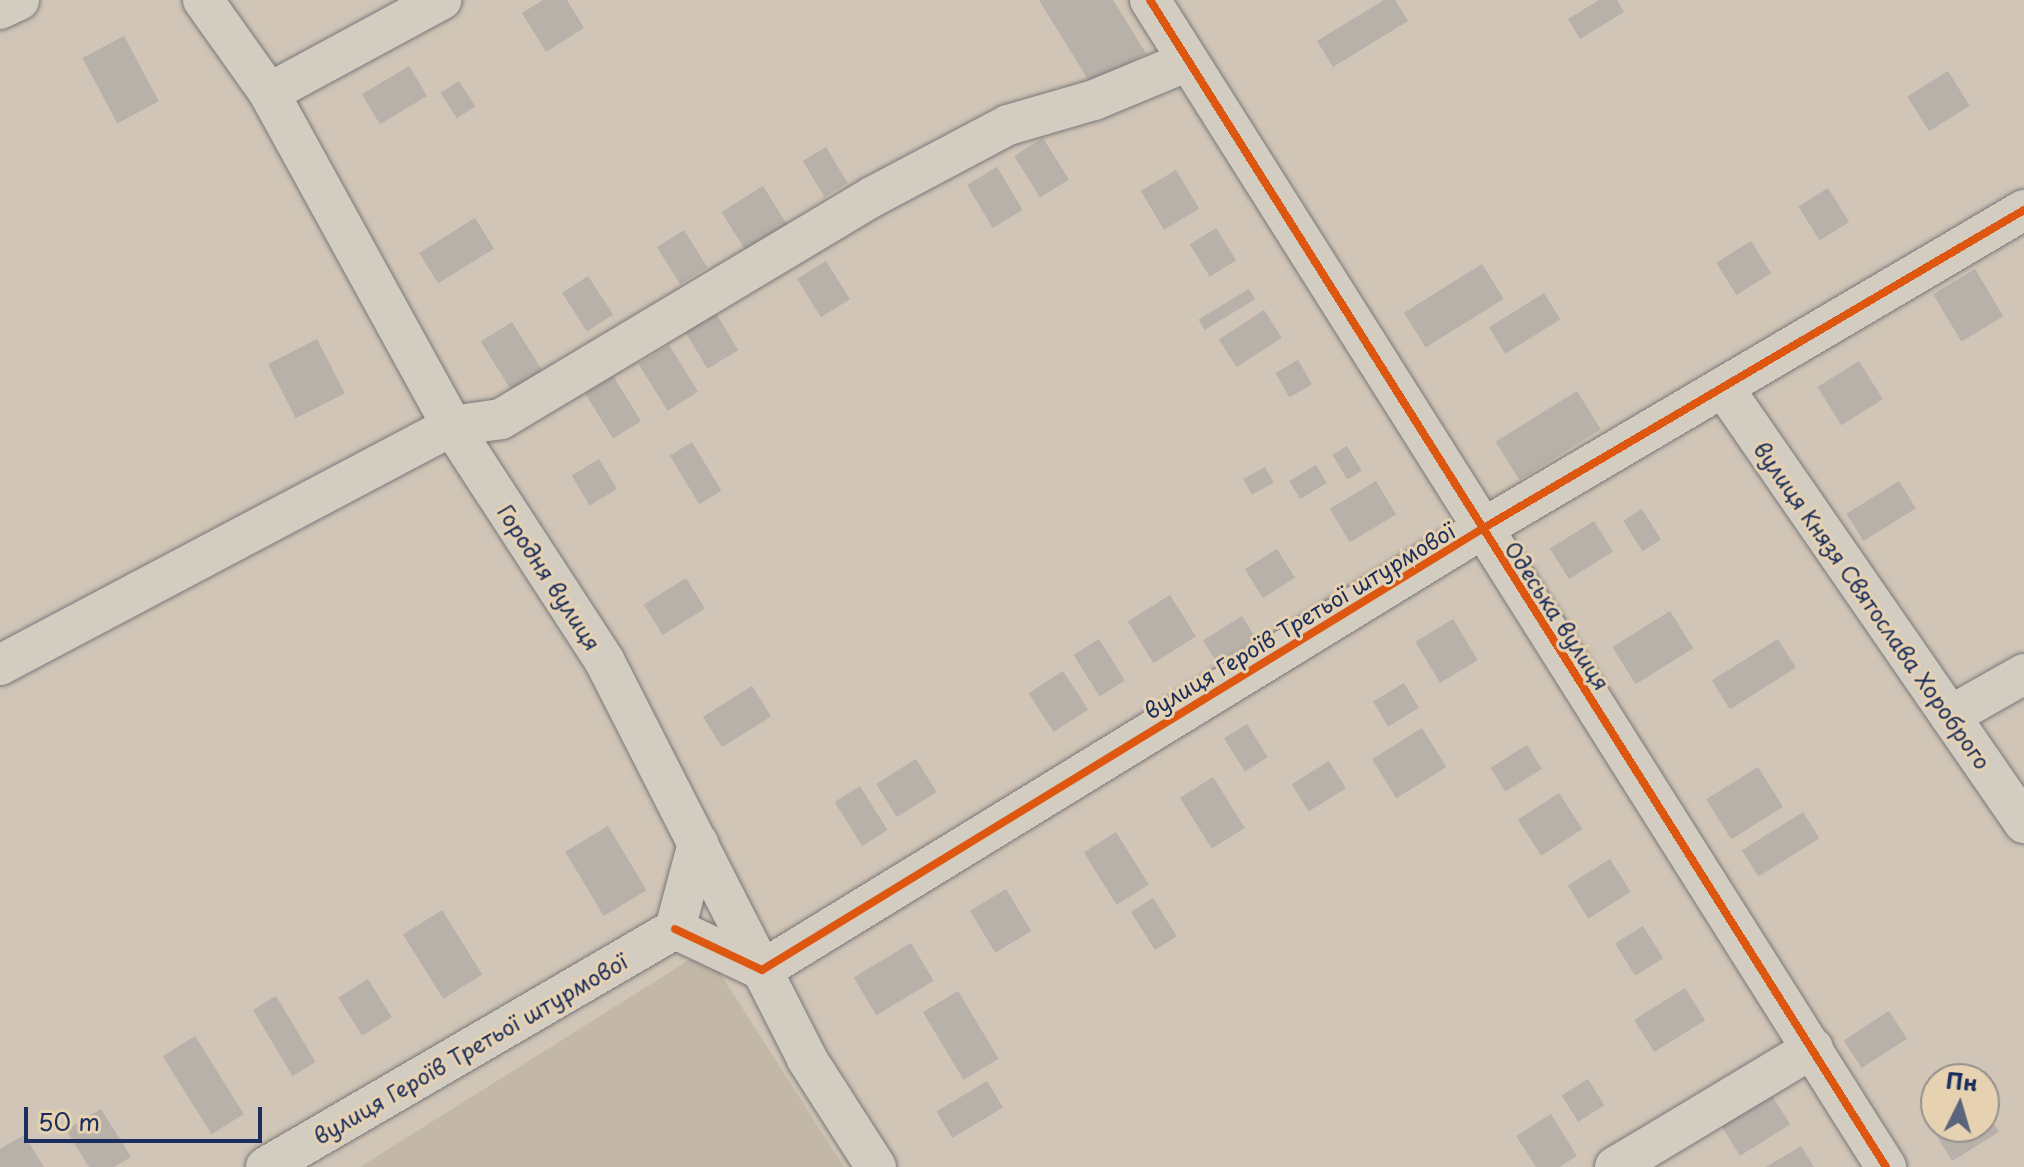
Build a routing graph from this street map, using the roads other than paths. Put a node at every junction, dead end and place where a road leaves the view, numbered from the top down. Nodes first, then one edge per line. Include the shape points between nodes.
1 (19, 0) edge
2 (203, 0) edge
3 (441, 0) edge
4 (1150, 0) edge
5 (0, 9) edge
6 (1188, 61) junction
7 (269, 93) junction
8 (2024, 210) edge
9 (1723, 387) junction
10 (452, 426) junction
11 (1482, 529) junction
12 (0, 665) edge
13 (2024, 674) edge
14 (1950, 716) junction
15 (2024, 823) edge
16 (698, 843) junction
17 (675, 929) junction
18 (762, 970) junction
19 (1813, 1048) junction
20 (266, 1167) edge
21 (876, 1167) edge
22 (1615, 1167) edge
23 (1886, 1167) edge

1 - 5 street
2 - 7 street, Городня вулиця
3 - 7 street
4 - 6 street, Одеська вулиця
6 - 10 street via 1094,100 1008,125 872,197 501,419
6 - 11 street, Одеська вулиця
7 - 10 street, Городня вулиця
8 - 9 street, вулиця Героїв Третьої штурмової
9 - 11 street, вулиця Героїв Третьої штурмової
9 - 14 street, вулиця Князя Святослава Хороброго
10 - 12 street
10 - 16 street, Городня вулиця via 605,662
11 - 18 street, вулиця Героїв Третьої штурмової
11 - 19 street, Одеська вулиця
13 - 14 street
14 - 15 street, вулиця Князя Святослава Хороброго
16 - 17 street
16 - 18 street, Городня вулиця
17 - 18 street
17 - 20 street, вулиця Героїв Третьої штурмової
18 - 21 street, Городня вулиця via 807,1059
19 - 22 street
19 - 23 street, Одеська вулиця

